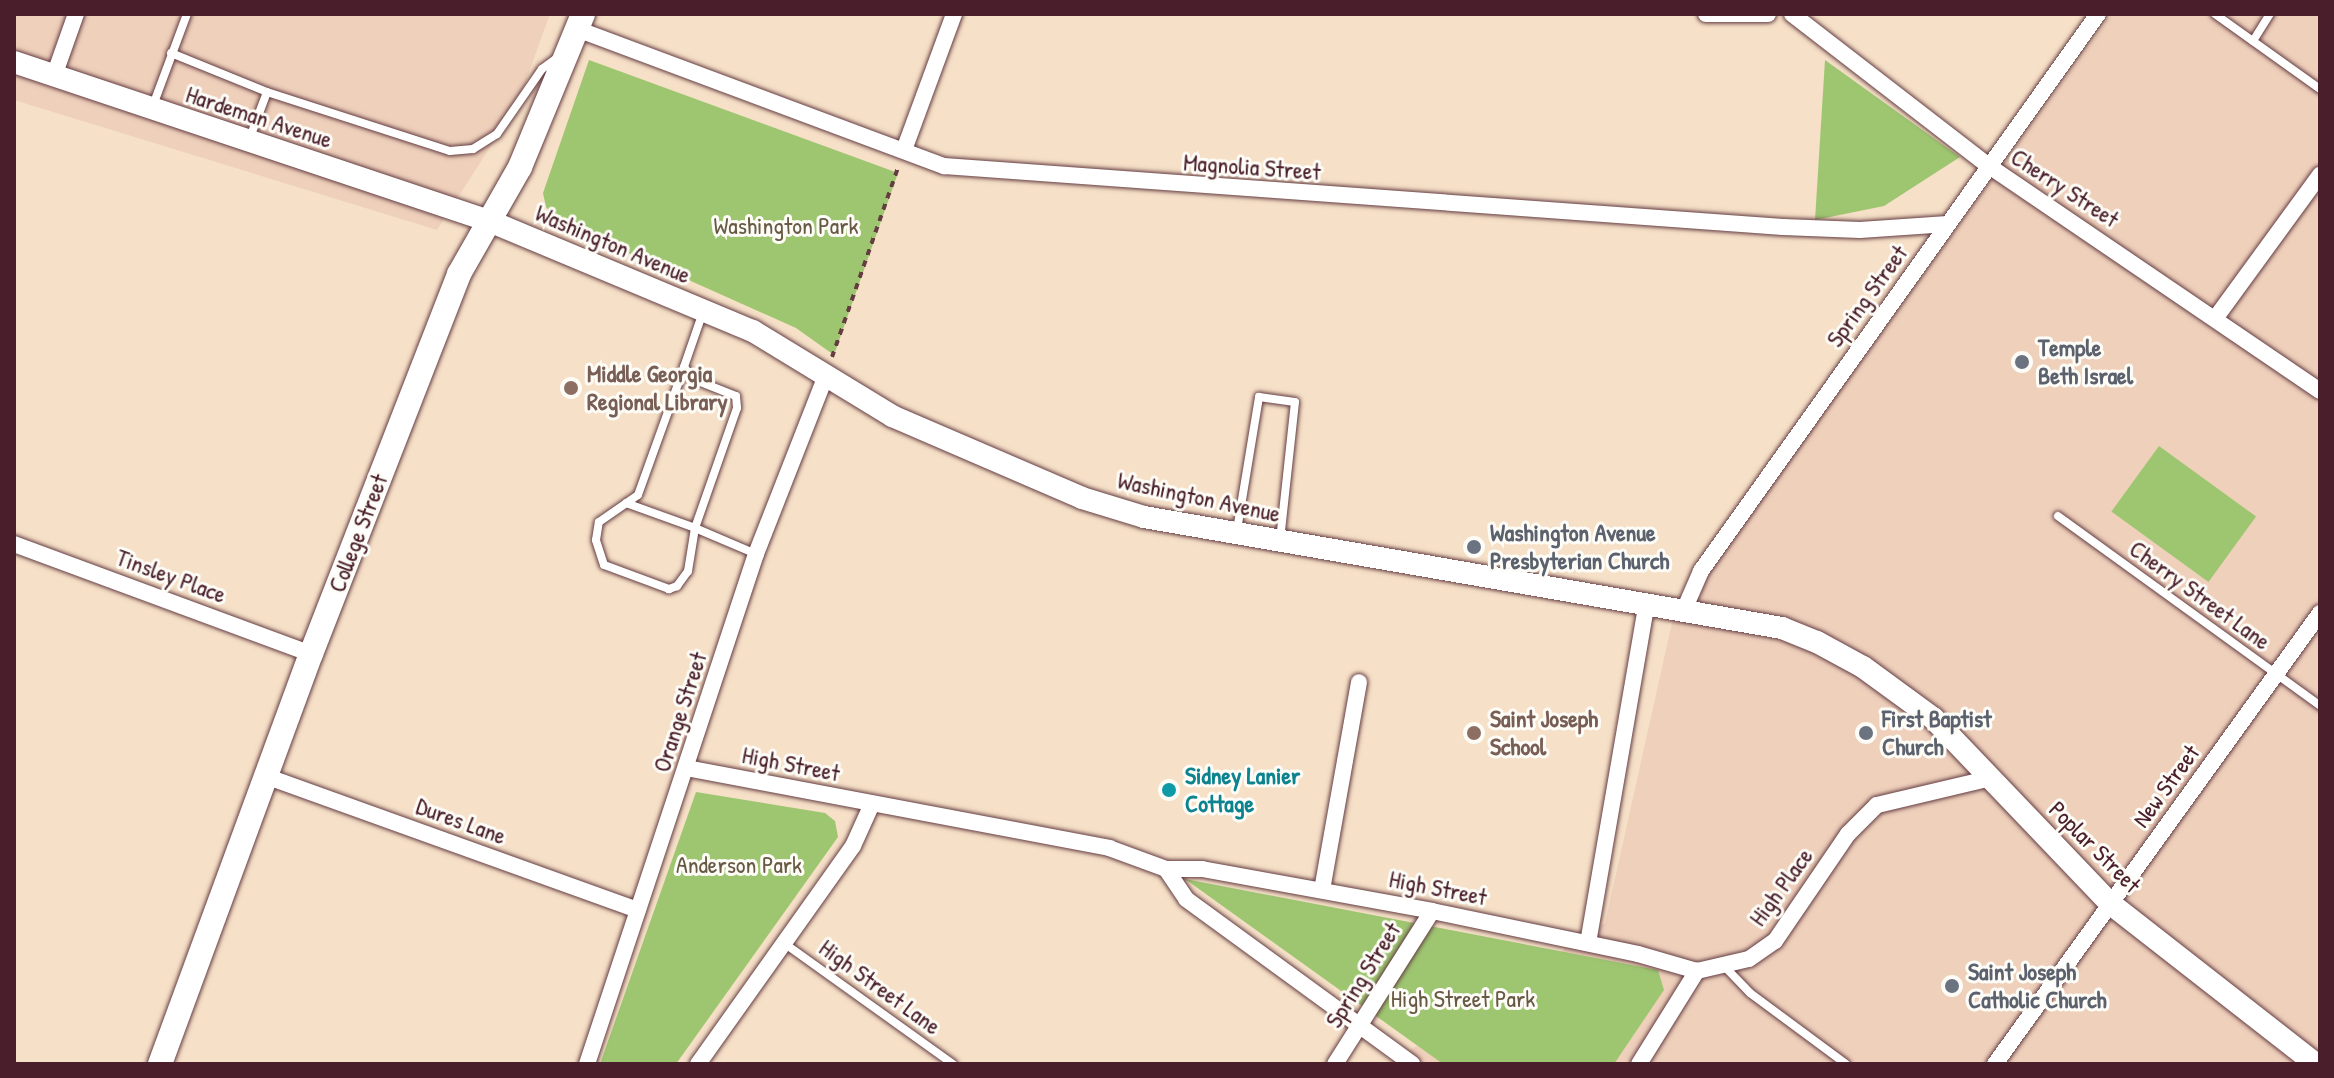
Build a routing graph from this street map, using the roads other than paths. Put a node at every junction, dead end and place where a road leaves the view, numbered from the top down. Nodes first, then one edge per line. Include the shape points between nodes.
1 (76, 14) edge
2 (187, 14) edge
3 (954, 14) edge
4 (1706, 14) edge
5 (1768, 14) edge
6 (1792, 14) edge
7 (2098, 14) edge
8 (2215, 14) edge
9 (2270, 14) edge
10 (577, 30) edge
11 (2253, 41) junction
12 (171, 53) junction
13 (14, 62) edge
14 (54, 76) junction
15 (2320, 89) edge
16 (267, 92) junction
17 (151, 108) junction
18 (248, 141) junction
19 (904, 150) junction
20 (1989, 166) junction
21 (2320, 175) edge
22 (487, 220) junction
23 (1948, 224) junction
24 (704, 311) junction
25 (2217, 316) junction
26 (684, 367) junction
27 (825, 378) junction
28 (2320, 391) edge
29 (626, 503) junction
30 (2058, 516) dead end
31 (695, 528) junction
32 (1237, 533) junction
33 (1279, 540) junction
34 (14, 544) edge
35 (756, 554) junction
36 (1647, 603) junction
37 (1684, 610) junction
38 (2320, 613) edge
39 (311, 654) junction
40 (2275, 674) junction
41 (1359, 682) dead end
42 (1893, 689) joint
43 (2320, 706) edge
44 (687, 768) junction
45 (268, 777) junction
46 (1991, 778) junction
47 (872, 804) junction
48 (1166, 869) junction
49 (1322, 890) junction
50 (2111, 904) junction
51 (638, 910) junction
52 (1432, 911) junction
53 (784, 942) junction
54 (1588, 943) junction
55 (1725, 967) junction
56 (1697, 971) junction
57 (1359, 1027) junction
58 (2273, 1027) junction
59 (2320, 1054) edge
60 (160, 1064) edge
61 (587, 1064) edge
62 (698, 1064) edge
63 (953, 1064) edge
64 (1335, 1064) edge
65 (1412, 1064) edge
66 (1639, 1064) edge
67 (1846, 1064) edge
68 (1995, 1064) edge
69 (2316, 1064) edge

1 - 14 street
2 - 12 lane
3 - 19 street
4 - 5 street
6 - 20 street, Cherry Street
7 - 20 street, Spring Street
8 - 11 lane
9 - 11 lane
10 - 16 lane via 497,134 473,149 450,151
10 - 19 street, Magnolia Street
10 - 22 main road, College Street via 520,167
11 - 15 lane
12 - 16 lane
12 - 17 lane
13 - 14 street, Hardeman Avenue
14 - 17 street, Hardeman Avenue
16 - 18 lane
17 - 18 street, Hardeman Avenue
18 - 22 street, Hardeman Avenue
19 - 23 street, Magnolia Street via 944,166 1008,174 1415,203 1845,229
20 - 23 street, Spring Street
20 - 25 street, Cherry Street
21 - 25 street
22 - 24 street, Washington Avenue
22 - 39 main road, College Street via 459,274
23 - 37 street, Spring Street via 1701,571
24 - 26 lane
24 - 27 street, Washington Avenue via 753,331
25 - 28 street, Cherry Street
26 - 29 lane via 638,495
26 - 31 lane via 693,379 736,396 737,408
27 - 32 street, Washington Avenue via 892,416 1082,498 1144,517
27 - 35 street, Orange Street
29 - 31 lane
29 - 31 lane via 599,522 596,540 604,565 621,573 669,589 677,586 688,571
30 - 40 lane, Cherry Street Lane
31 - 35 lane
32 - 33 street, Washington Avenue
32 - 33 lane via 1259,397 1295,402
33 - 36 street, Washington Avenue
34 - 39 street, Tinsley Place
35 - 44 street, Orange Street
36 - 37 street, Washington Avenue
36 - 54 street
37 - 42 street, Washington Avenue via 1782,628 1863,667
38 - 40 street, New Street
39 - 45 main road, College Street
40 - 43 lane, Cherry Street Lane
40 - 50 street, New Street
41 - 49 street
42 - 46 street, Poplar Street via 1934,719
44 - 47 street, High Street
44 - 51 street, Orange Street
45 - 51 street, Dures Lane
45 - 60 main road, College Street
46 - 50 street, Poplar Street
46 - 55 street, High Place via 1877,805 1848,834 1775,941
47 - 48 street, High Street via 1109,848
47 - 53 street via 853,846
48 - 49 street, High Street via 1202,869
48 - 57 street via 1186,899
49 - 52 street, High Street
50 - 58 street, Poplar Street
50 - 68 street, New Street
51 - 61 street, Orange Street
52 - 54 street, High Street
52 - 57 street, Spring Street
53 - 62 street
53 - 63 lane, High Street Lane
54 - 56 street, High Street
55 - 56 street, High Place
55 - 67 lane via 1750,993
56 - 66 street
57 - 64 street, Spring Street
57 - 65 street
58 - 59 street, Poplar Street
58 - 69 street, Poplar Street

